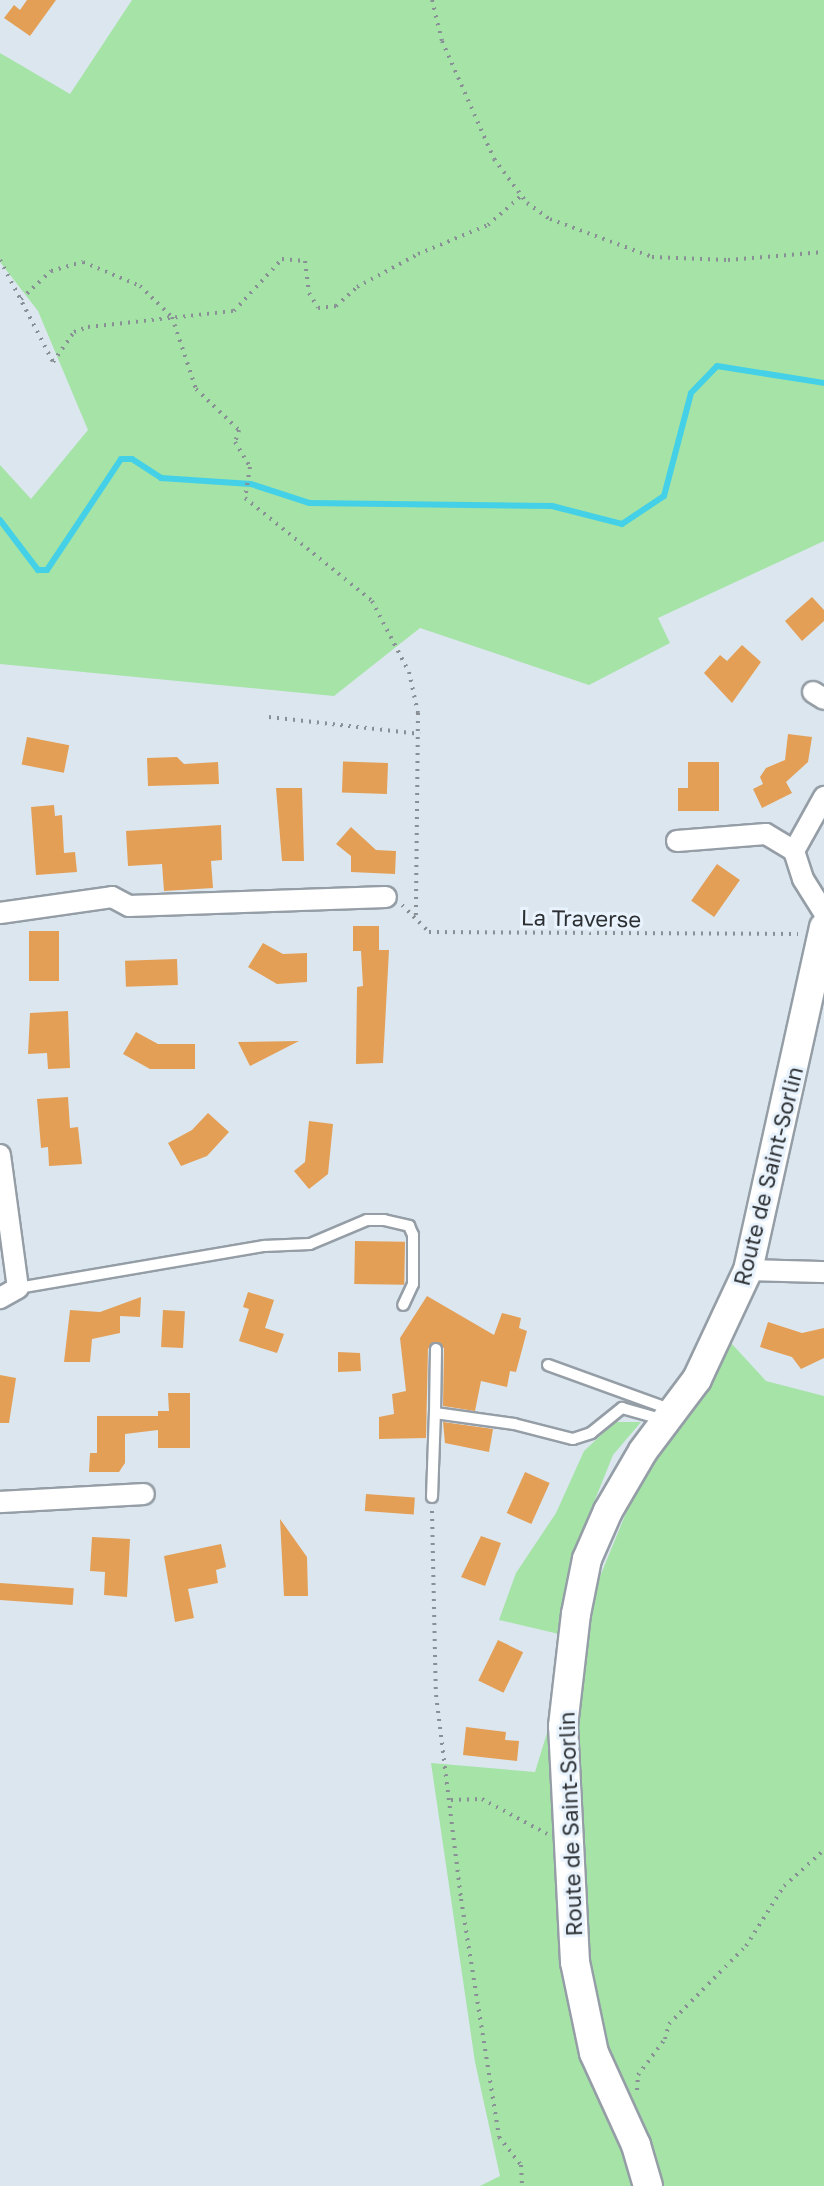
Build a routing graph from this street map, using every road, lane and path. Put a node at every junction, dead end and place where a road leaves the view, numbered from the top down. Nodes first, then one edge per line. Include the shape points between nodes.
1 (432, 0) edge
2 (522, 195) junction
3 (824, 252) edge
4 (0, 260) edge
5 (21, 299) junction
6 (172, 317) junction
7 (269, 717) dead end
8 (420, 734) junction
9 (824, 797) edge
10 (677, 841) dead end
11 (794, 851) junction
12 (386, 897) joint
13 (824, 912) edge
14 (0, 913) edge
15 (416, 920) junction
16 (824, 927) edge
17 (789, 936) dead end
18 (0, 1155) edge
19 (748, 1270) junction
20 (824, 1272) edge
21 (9, 1293) edge
22 (403, 1305) dead end
23 (436, 1349) dead end
24 (548, 1365) dead end
25 (435, 1413) junction
26 (670, 1416) junction
27 (144, 1494) dead end
28 (432, 1497) joint
29 (0, 1502) edge
30 (451, 1800) junction
31 (569, 1840) junction
32 (824, 1850) edge
33 (637, 2099) dead end
34 (522, 2186) edge
35 (648, 2186) edge

1 - 2 path via 467,105 494,159
2 - 3 path via 550,219 652,257 728,260
2 - 6 path via 488,225 418,254 357,287 336,306 318,308 309,293 305,261 282,259 234,311
4 - 5 path
5 - 6 path via 51,271 83,262 140,286
5 - 6 path via 53,362 74,332
6 - 8 path via 196,389 239,430 235,442 250,467 245,498 372,601 409,672
7 - 8 path
8 - 15 path
9 - 11 street
10 - 11 street via 755,832
11 - 13 street via 803,879
12 - 14 street via 129,906 112,897
12 - 15 path, La Traverse
15 - 17 path, La Traverse via 429,932
16 - 19 street, Route de Saint-Sorlin
18 - 21 street
19 - 20 street
19 - 26 street, Route de Saint-Sorlin via 719,1340
21 - 22 lane via 264,1246 310,1244 367,1220 384,1220 409,1226 413,1235 413,1284
23 - 25 lane
24 - 26 lane
25 - 26 lane via 573,1439 591,1433 622,1408
25 - 28 lane
26 - 31 street, Route de Saint-Sorlin via 619,1490 582,1581 563,1726
27 - 29 street
28 - 30 path via 436,1695
30 - 31 path via 482,1799 538,1831
30 - 34 path via 499,2137 521,2165
31 - 35 street, Route de Saint-Sorlin via 580,2003 594,2053 636,2145
32 - 33 path via 784,1886 746,1946 669,2024 665,2039 638,2075

